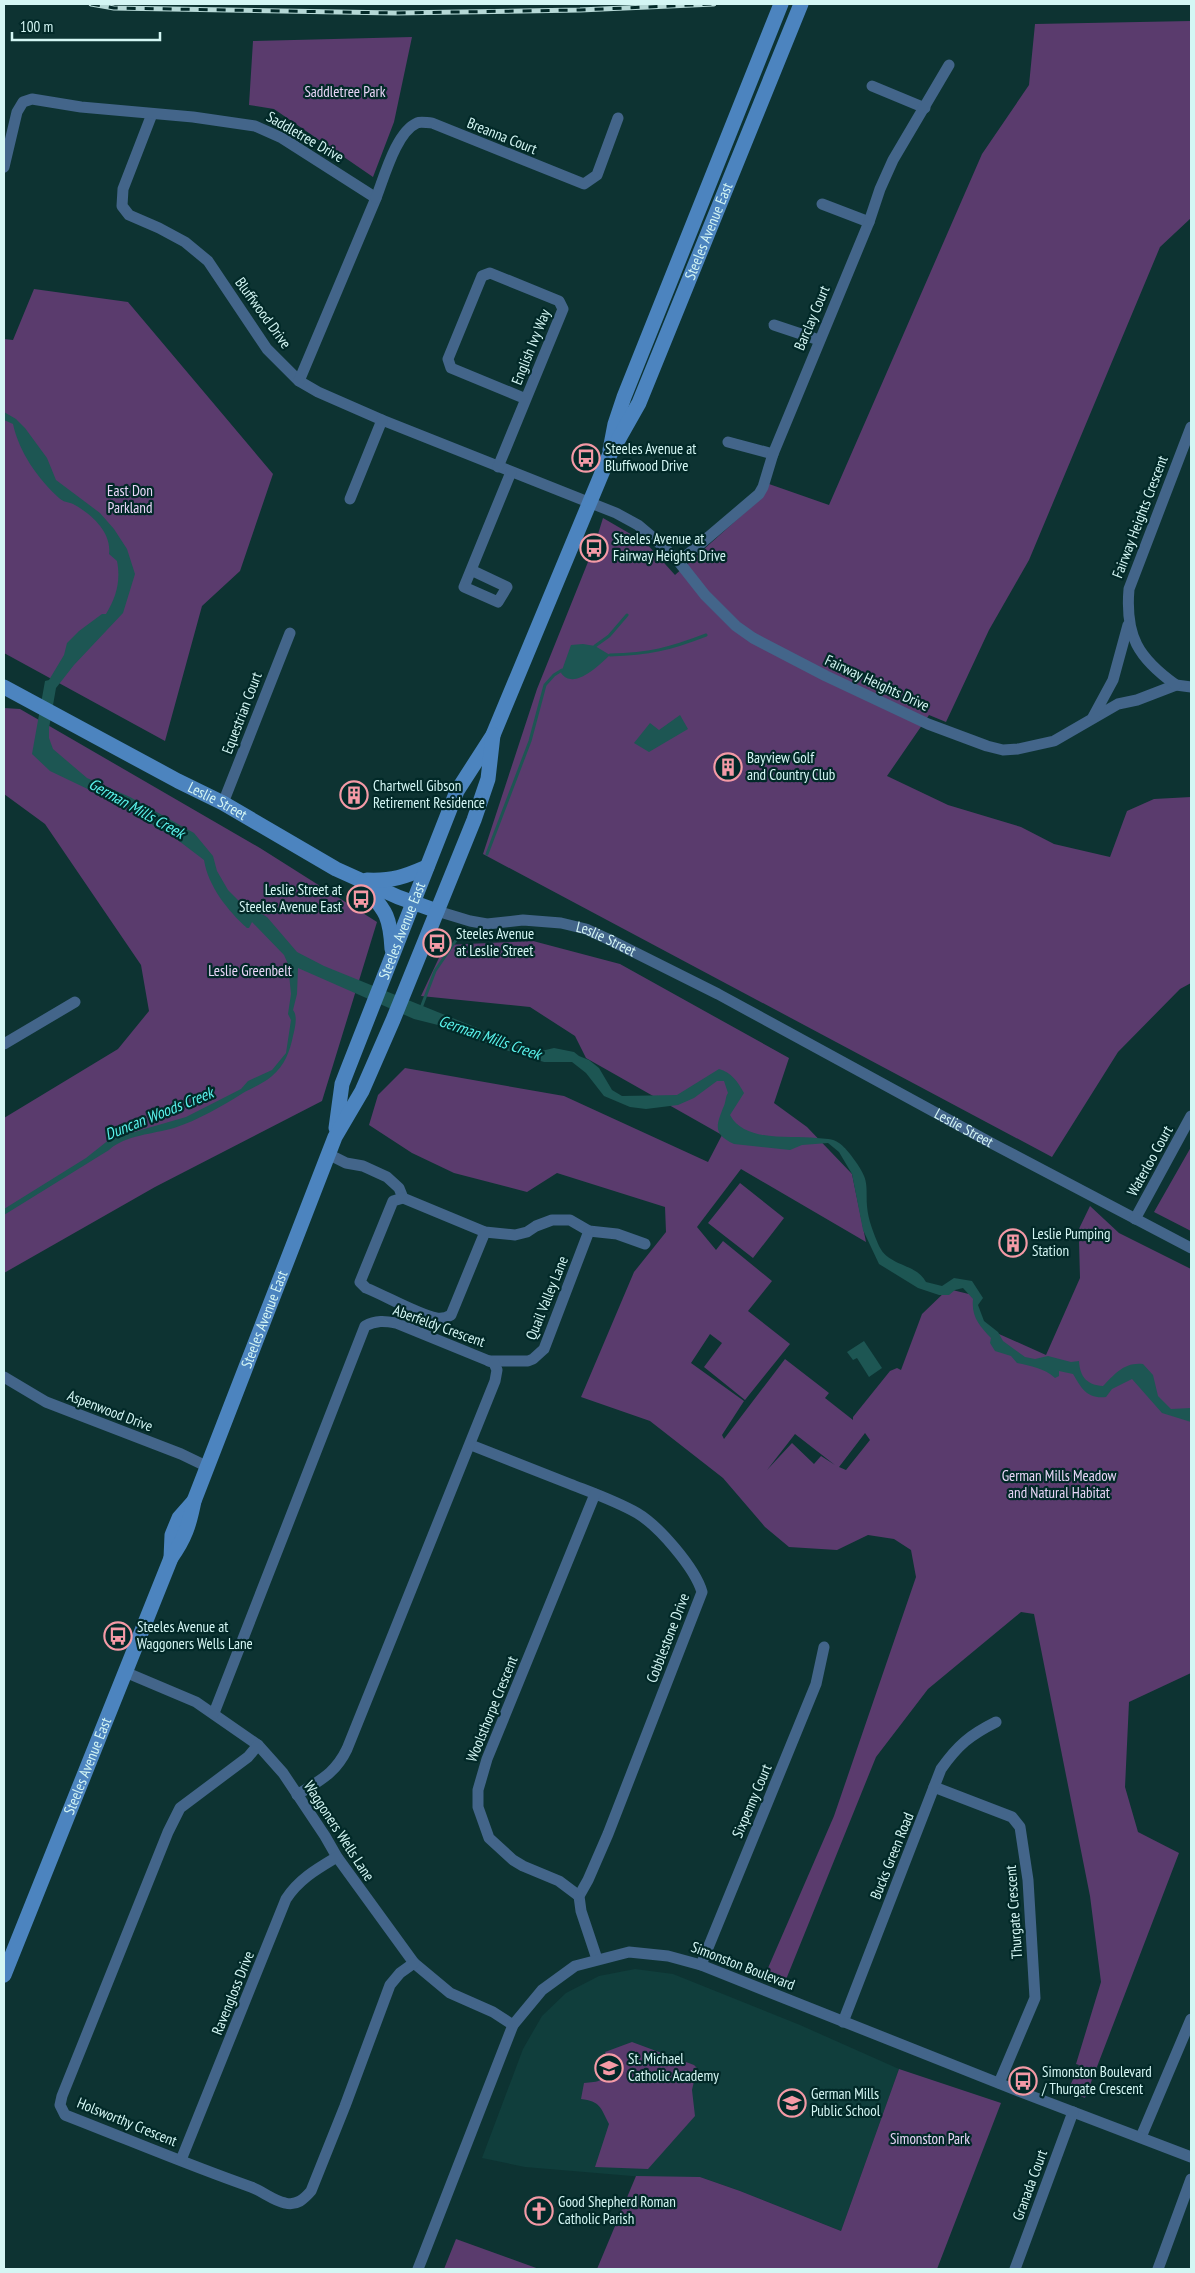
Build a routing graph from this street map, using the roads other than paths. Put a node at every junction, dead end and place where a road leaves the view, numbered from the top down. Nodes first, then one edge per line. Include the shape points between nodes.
1 (782, 4) edge
2 (801, 4) edge
3 (949, 65) dead end
4 (872, 86) dead end
5 (925, 108) junction
6 (152, 114) junction
7 (618, 118) dead end
8 (4, 167) edge
9 (376, 198) junction
10 (822, 204) dead end
11 (869, 222) junction
12 (774, 325) dead end
13 (820, 340) junction
14 (299, 381) junction
15 (526, 399) junction
16 (382, 420) junction
17 (1191, 427) edge
18 (728, 442) dead end
19 (773, 454) junction
20 (609, 456) junction
21 (498, 466) junction
22 (510, 472) junction
23 (350, 499) dead end
24 (591, 504) junction
25 (679, 562) junction
26 (471, 570) dead end
27 (1129, 620) junction
28 (290, 633) dead end
29 (1176, 685) junction
30 (4, 687) edge
31 (1191, 687) edge
32 (1091, 720) junction
33 (493, 735) junction
34 (223, 803) junction
35 (427, 867) junction
36 (358, 879) junction
37 (414, 902) junction
38 (436, 911) junction
39 (393, 954) junction
40 (75, 1002) dead end
41 (4, 1044) edge
42 (1191, 1116) edge
43 (335, 1137) junction
44 (328, 1154) junction
45 (404, 1198) junction
46 (1135, 1219) junction
47 (485, 1232) junction
48 (589, 1232) junction
49 (645, 1244) dead end
50 (1191, 1248) edge
51 (489, 1361) junction
52 (4, 1377) edge
53 (470, 1445) junction
54 (208, 1467) junction
55 (595, 1494) junction
56 (824, 1647) dead end
57 (125, 1672) junction
58 (214, 1713) junction
59 (996, 1722) dead end
60 (258, 1745) junction
61 (934, 1787) junction
62 (297, 1794) junction
63 (337, 1857) junction
64 (579, 1896) junction
65 (597, 1959) junction
66 (414, 1963) junction
67 (701, 1965) junction
68 (4, 1974) edge
69 (1191, 2019) edge
70 (843, 2022) junction
71 (513, 2024) junction
72 (998, 2083) junction
73 (1073, 2112) junction
74 (1141, 2137) junction
75 (1191, 2157) edge
76 (181, 2160) junction
77 (1191, 2179) edge
78 (418, 2269) edge
79 (1015, 2269) edge
80 (1158, 2269) edge

1 - 20 main road, Steeles Avenue East via 624,397 614,424
2 - 20 main road, Steeles Avenue East via 639,403
3 - 5 street, Barclay Court
4 - 5 street
5 - 11 street, Barclay Court via 893,160
6 - 8 street, Saddletree Drive via 32,99 23,102 17,112
6 - 9 street, Saddletree Drive via 255,126 282,138
6 - 14 street, Bluffwood Drive via 123,190 122,206 129,215 185,242 208,261 267,349
7 - 9 street, Breanna Court via 596,175 584,184 432,124 418,122 408,128 399,141
9 - 14 street
10 - 11 street
11 - 13 street, Barclay Court
12 - 13 street
13 - 19 street, Barclay Court
14 - 16 street, Bluffwood Drive
15 - 15 street, English Ivy Way via 563,309 559,301 490,273 482,276 448,359 451,368
15 - 21 street, English Ivy Way
16 - 21 street, Bluffwood Drive
16 - 23 street
17 - 27 street, Fairway Heights Crescent via 1129,589
18 - 19 street
19 - 25 street, Barclay Court via 759,494
20 - 24 main road, Steeles Avenue East
21 - 22 street, Bluffwood Drive
22 - 24 street, Bluffwood Drive
22 - 26 street
24 - 25 street, Fairway Heights Drive via 638,525
24 - 33 main road, Steeles Avenue East
25 - 32 street, Fairway Heights Drive via 705,595 753,638 928,724 972,741 1003,750 1018,750 1054,741
27 - 29 street, Fairway Heights Crescent via 1135,645
27 - 32 street, Fairway Heights Crescent via 1113,680
28 - 34 street, Equestrian Court
29 - 31 street, Fairway Heights Drive
29 - 32 street, Fairway Heights Drive via 1118,704
30 - 34 main road, Leslie Street
33 - 35 main road, Steeles Avenue East via 457,791
33 - 38 main road, Steeles Avenue East via 483,796
34 - 36 main road, Leslie Street
35 - 36 main road via 396,879
35 - 37 main road, Steeles Avenue East
36 - 37 main road, Leslie Street
36 - 39 main road via 388,915
37 - 38 main road, Leslie Street
37 - 39 main road, Steeles Avenue East
38 - 43 main road, Steeles Avenue East via 362,1091
38 - 46 street, Leslie Street via 487,924 523,920 561,923 602,936 718,994
39 - 43 main road, Steeles Avenue East via 342,1084
40 - 41 street
42 - 46 street, Waterloo Court
43 - 44 main road, Steeles Avenue East
44 - 45 street via 387,1177
44 - 54 main road, Steeles Avenue East
45 - 47 street
45 - 47 street via 393,1201 360,1282 366,1288 418,1311 436,1318 451,1315
46 - 50 street, Leslie Street
47 - 48 street via 515,1235 552,1220 570,1220
48 - 49 street via 617,1234
48 - 51 street, Quail Valley Lane via 544,1349 528,1361
51 - 53 street, Aberfeldy Crescent via 497,1370 495,1381
51 - 58 street, Aberfeldy Crescent via 396,1323 378,1321 365,1326
52 - 54 street, Aspenwood Drive via 46,1402
53 - 55 street, Cobblestone Drive
53 - 62 street, Aberfeldy Crescent via 340,1764
54 - 57 main road, Steeles Avenue East via 194,1501 179,1518 172,1534 171,1558
55 - 64 street, Woolsthorpe Crescent via 487,1758 478,1790 478,1807 489,1838 513,1860 559,1881
55 - 64 street, Cobblestone Drive via 639,1514 650,1523 692,1570 702,1592 608,1834
56 - 67 street, Sixpenny Court via 816,1684
57 - 58 street, Waggoners Wells Lane via 181,1695
57 - 68 main road, Steeles Avenue East
58 - 60 street, Waggoners Wells Lane
59 - 61 street, Bucks Green Road via 973,1734 952,1754
60 - 62 street, Waggoners Wells Lane
60 - 76 street, Holsworthy Crescent via 248,1757 180,1808 60,2105 65,2115
61 - 70 street, Bucks Green Road
61 - 72 street, Thurgate Crescent via 1012,1817 1020,1827 1028,1880 1035,1998
62 - 63 street, Waggoners Wells Lane
63 - 66 street, Waggoners Wells Lane
63 - 76 street, Ravengloss Drive via 294,1886 286,1899
64 - 65 street
65 - 67 street, Simonston Boulevard via 629,1952 668,1956
65 - 71 street, Simonston Boulevard via 575,1966 542,1990
66 - 71 street, Waggoners Wells Lane via 450,1993
66 - 76 street, Holsworthy Crescent via 390,1985 311,2191 302,2201 285,2203
67 - 70 street, Simonston Boulevard
69 - 74 street
70 - 72 street, Simonston Boulevard
71 - 78 street, Simonston Boulevard
72 - 73 street, Simonston Boulevard
73 - 74 street, Simonston Boulevard
73 - 79 street, Granada Court
74 - 75 street, Simonston Boulevard
77 - 80 street

